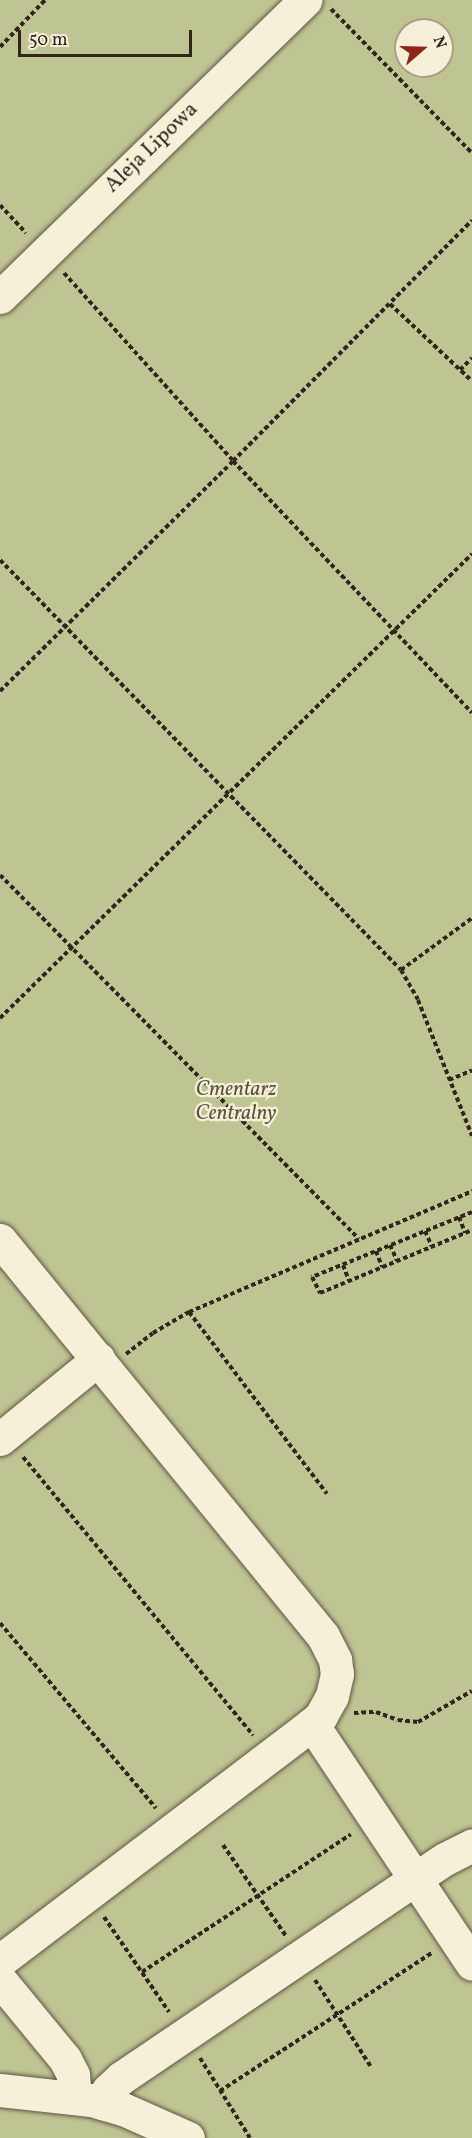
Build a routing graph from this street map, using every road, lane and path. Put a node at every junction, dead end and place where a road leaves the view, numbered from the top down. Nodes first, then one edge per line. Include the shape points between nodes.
1 (45, 0) edge
2 (305, 0) edge
3 (322, 0) edge
4 (0, 47) edge
5 (472, 153) edge
6 (0, 205) edge
7 (472, 220) edge
8 (45, 252) junction
9 (0, 297) edge
10 (390, 304) junction
11 (472, 358) edge
12 (460, 370) junction
13 (472, 381) edge
14 (233, 461) junction
15 (472, 554) edge
16 (0, 560) edge
17 (63, 626) junction
18 (394, 630) junction
19 (0, 691) edge
20 (472, 712) edge
21 (229, 792) junction
22 (0, 875) edge
23 (472, 918) edge
24 (72, 947) junction
25 (401, 970) junction
26 (0, 1018) edge
27 (472, 1070) edge
28 (449, 1080) junction
29 (472, 1136) edge
30 (472, 1191) edge
31 (472, 1212) edge
32 (459, 1217) junction
33 (472, 1230) edge
34 (425, 1231) junction
35 (465, 1233) junction
36 (359, 1239) junction
37 (0, 1240) edge
38 (390, 1245) junction
39 (432, 1247) junction
40 (376, 1251) junction
41 (397, 1261) junction
42 (343, 1265) junction
43 (382, 1267) junction
44 (349, 1281) junction
45 (189, 1312) junction
46 (103, 1364) junction
47 (2, 1437) edge
48 (327, 1494) dead end
49 (0, 1623) edge
50 (472, 1691) edge
51 (315, 1721) junction
52 (270, 1756) junction
53 (375, 1818) junction
54 (174, 1829) junction
55 (472, 1845) edge
56 (417, 1881) junction
57 (463, 1951) edge
58 (0, 1961) edge
59 (142, 1972) dead end
60 (0, 1980) edge
61 (0, 2090) edge
62 (220, 2091) dead end
63 (89, 2101) junction
64 (188, 2138) edge

1 - 4 path
2 - 8 street, Aleja Lipowa
3 - 5 path
6 - 8 path
7 - 10 path
8 - 9 street, Aleja Lipowa
8 - 14 path
10 - 12 path
10 - 14 path
11 - 12 path
12 - 13 path
14 - 17 path
14 - 18 path
15 - 18 path
16 - 17 path
17 - 19 path
17 - 21 path
18 - 20 path
18 - 21 path
21 - 24 path
21 - 25 path
22 - 24 path
23 - 25 path
24 - 26 path
24 - 36 path
25 - 28 path via 418,1000
27 - 28 path
28 - 29 path
30 - 36 path
31 - 32 path
32 - 34 path
32 - 35 path
33 - 35 path
34 - 38 path
34 - 39 path
35 - 39 path
36 - 45 path
37 - 46 street
38 - 40 path
38 - 41 path
39 - 41 path
40 - 42 path
40 - 43 path
41 - 43 path
42 - 44 path
42 - 44 path via 312,1277 320,1293
43 - 44 path
45 - 46 path
45 - 48 path
46 - 47 street
46 - 51 street via 323,1636 337,1674 332,1696
47 - 52 path
49 - 54 path
50 - 51 path via 418,1722 376,1712
51 - 52 street
51 - 53 street
52 - 54 street
53 - 56 street
53 - 59 path
54 - 58 street
55 - 56 street via 445,1859
56 - 57 street
56 - 63 street
57 - 62 path
60 - 63 street via 65,2059
61 - 63 street
63 - 64 street via 133,2113

